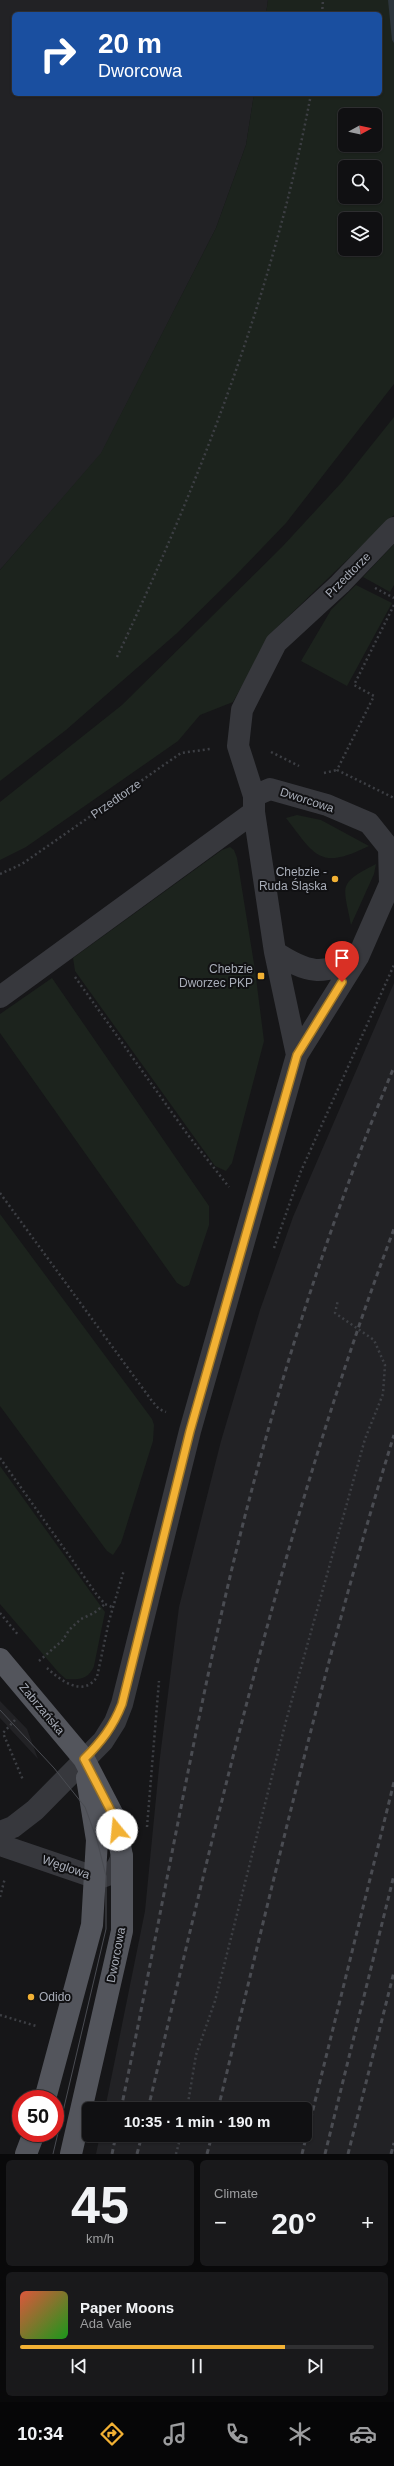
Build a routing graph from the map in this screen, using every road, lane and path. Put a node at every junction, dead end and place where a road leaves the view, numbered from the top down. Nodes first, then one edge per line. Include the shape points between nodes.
1 (323, 0) edge
2 (322, 12) edge
3 (311, 96) edge
4 (394, 528) edge
5 (394, 605) edge
6 (117, 657) dead end
7 (238, 746) junction
8 (304, 768) dead end
9 (337, 770) junction
10 (318, 775) dead end
11 (394, 798) edge
12 (254, 804) junction
13 (0, 874) edge
14 (276, 952) junction
15 (358, 957) junction
16 (394, 965) edge
17 (75, 977) dead end
18 (0, 997) edge
19 (297, 1055) junction
20 (231, 1181) dead end
21 (229, 1187) junction
22 (0, 1193) edge
23 (228, 1193) dead end
24 (272, 1252) dead end
25 (338, 1300) dead end
26 (170, 1405) dead end
27 (168, 1412) junction
28 (166, 1418) dead end
29 (0, 1458) edge
30 (125, 1565) dead end
31 (105, 1604) junction
32 (112, 1607) junction
33 (0, 1613) edge
34 (20, 1637) dead end
35 (34, 1655) dead end
36 (0, 1659) edge
37 (39, 1661) junction
38 (160, 1676) dead end
39 (63, 1683) junction
40 (37, 1702) junction
41 (2, 1733) edge
42 (84, 1759) junction
43 (35, 1810) junction
44 (146, 1829) dead end
45 (0, 1832) edge
46 (0, 1845) edge
47 (122, 1856) junction
48 (5, 1878) dead end
49 (97, 1878) junction
50 (0, 1896) edge
51 (0, 2015) edge
52 (43, 2028) dead end
53 (47, 2090) edge
54 (188, 2102) edge
55 (31, 2142) edge
56 (179, 2142) edge
57 (26, 2154) edge
58 (71, 2154) edge
59 (176, 2154) edge

1 - 2 path
3 - 6 path via 298,164 265,284 237,369 187,503
4 - 7 street, Przedtorze via 340,584 276,643 242,710
5 - 9 path via 354,685 374,696
7 - 8 path via 254,744
7 - 12 street, Przedtorze
7 - 13 path, Przedtorze via 181,753 22,864
9 - 10 path
9 - 11 path
12 - 14 street, Dworcowa
12 - 15 street, Dworcowa via 270,789 327,805 369,823 389,848 390,884
12 - 18 street
14 - 15 street via 294,964 310,970 339,968
14 - 19 street, Dworcowa
15 - 19 street, Dworcowa
16 - 24 path via 301,1171
17 - 21 path via 188,1135
19 - 42 street, Dworcowa via 190,1431 122,1704 103,1741
20 - 21 path
21 - 23 path
22 - 27 path via 152,1402 159,1409
25 - 54 path via 335,1313 374,1340 385,1365 382,1394 366,1438 286,1721 215,2001 196,2055
26 - 27 path
27 - 28 path
29 - 31 path
30 - 32 path
31 - 32 path
31 - 37 path via 81,1619 63,1640
32 - 39 path via 94,1682 82,1686
33 - 34 path
35 - 37 path
36 - 40 main road, Zabrzańska
37 - 39 path
38 - 44 path
39 - 40 path
40 - 41 path
40 - 42 main road, Zabrzańska
41 - 43 path
42 - 43 street
42 - 47 main road, Dworcowa via 114,1817
42 - 49 main road via 98,1840
43 - 45 street via 13,1827
46 - 49 street, Węglowa
47 - 49 street, Węglowa via 116,1871
47 - 58 main road, Dworcowa via 122,1931
48 - 50 path
49 - 53 main road via 92,1925
51 - 52 path
55 - 57 main road
56 - 59 path

